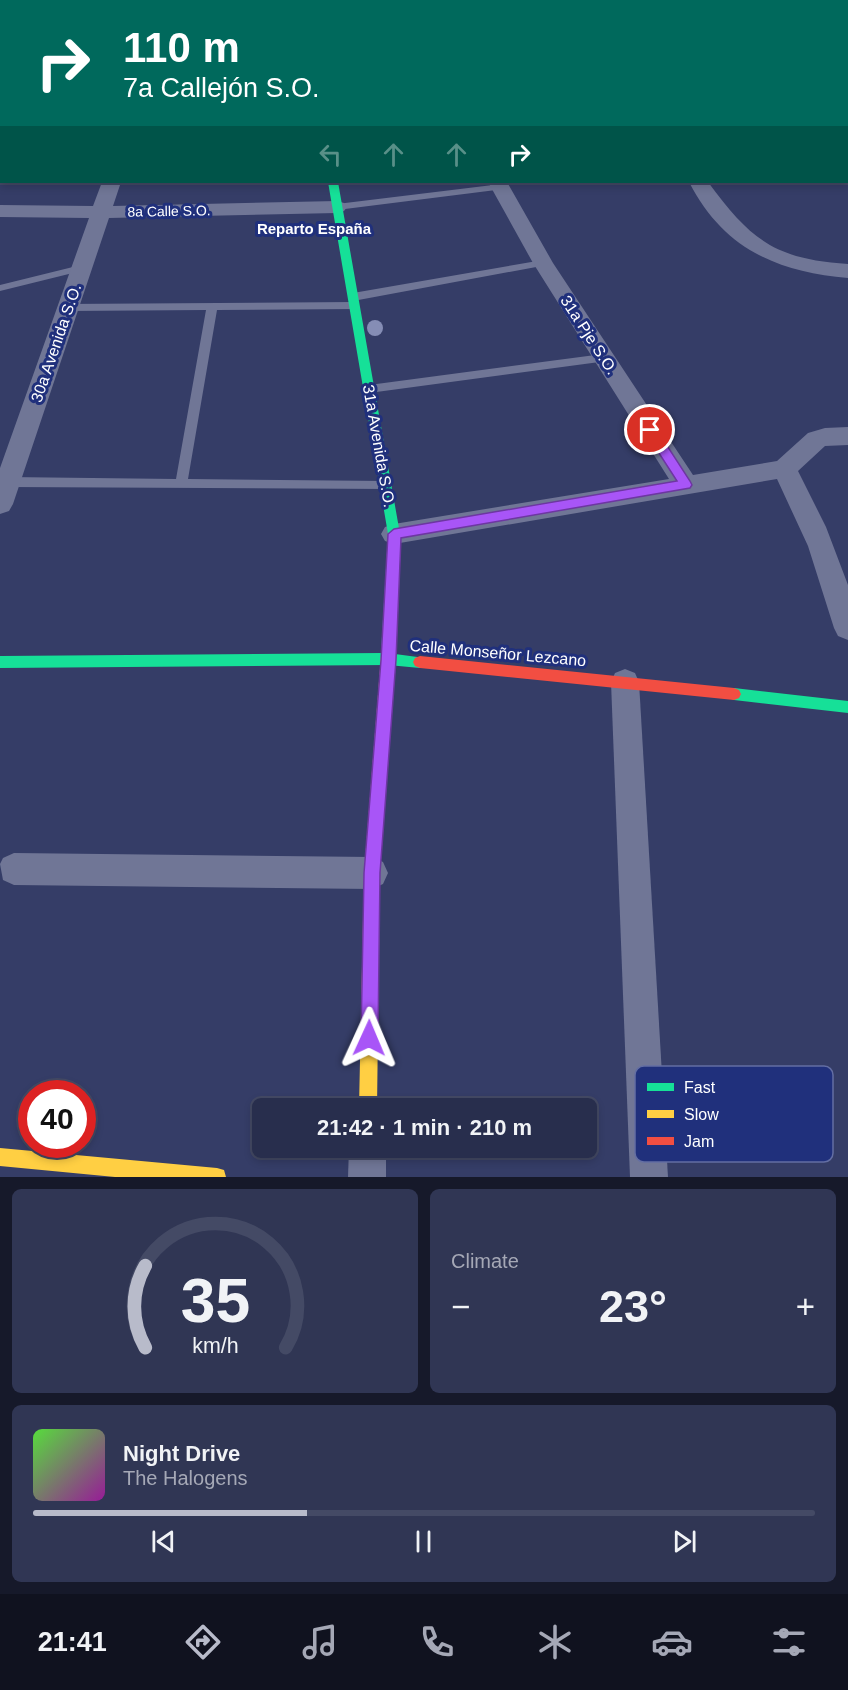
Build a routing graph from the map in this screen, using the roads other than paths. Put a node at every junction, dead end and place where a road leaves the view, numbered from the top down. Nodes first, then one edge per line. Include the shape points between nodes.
1 (111, 183) edge
2 (333, 183) edge
3 (700, 183) edge
4 (500, 184) edge
5 (337, 207) junction
6 (0, 211) edge
7 (101, 212) junction
8 (543, 263) junction
9 (81, 268) junction
10 (848, 271) edge
11 (0, 288) edge
12 (354, 302) junction
13 (68, 307) junction
14 (212, 307) junction
15 (603, 358) junction
16 (369, 389) junction
17 (848, 436) edge
18 (784, 469) junction
19 (8, 482) junction
20 (181, 484) junction
21 (686, 485) junction
22 (386, 486) junction
23 (0, 504) edge
24 (394, 534) junction
25 (848, 628) edge
26 (388, 660) junction
27 (0, 662) edge
28 (625, 682) junction
29 (848, 707) edge
30 (14, 869) dead end
31 (372, 873) junction
32 (644, 1066) edge
33 (368, 1098) edge
34 (0, 1157) edge
35 (368, 1158) edge
36 (648, 1162) edge
37 (217, 1177) edge
38 (367, 1177) edge
39 (649, 1177) edge

1 - 7 street, 30a Avenida S.O.
2 - 5 street, 31a Avenida S.O.
3 - 10 street via 731,227 756,248 790,262
4 - 5 lane
4 - 8 street, 31a Pje S.O.
5 - 7 street, 8a Calle S.O.
5 - 12 street, 31a Avenida S.O.
6 - 7 street, 8a Calle S.O.
7 - 9 street, 30a Avenida S.O.
8 - 12 lane
8 - 15 street, 31a Pje S.O.
9 - 11 lane
9 - 13 street, 30a Avenida S.O.
12 - 14 lane
12 - 16 street, 31a Avenida S.O.
13 - 14 lane
13 - 19 street, 30a Avenida S.O.
14 - 20 lane
15 - 16 lane
15 - 21 street, 31a Pje S.O.
16 - 22 street, 31a Avenida S.O.
17 - 18 street via 819,438 804,447
18 - 21 street
18 - 25 street via 818,533
19 - 20 lane
19 - 23 street, 30a Avenida S.O.
20 - 22 lane
21 - 24 street
22 - 24 street, 31a Avenida S.O.
24 - 26 street, 31a Avenida S.O.
26 - 27 street, Calle Monseñor Lezcano
26 - 28 street, Calle Monseñor Lezcano
26 - 31 street, 31a Avenida S.O.
28 - 29 street, Calle Monseñor Lezcano
28 - 32 street
30 - 31 street
31 - 33 street, 31a Avenida S.O.
34 - 37 street
35 - 38 street
36 - 39 street

